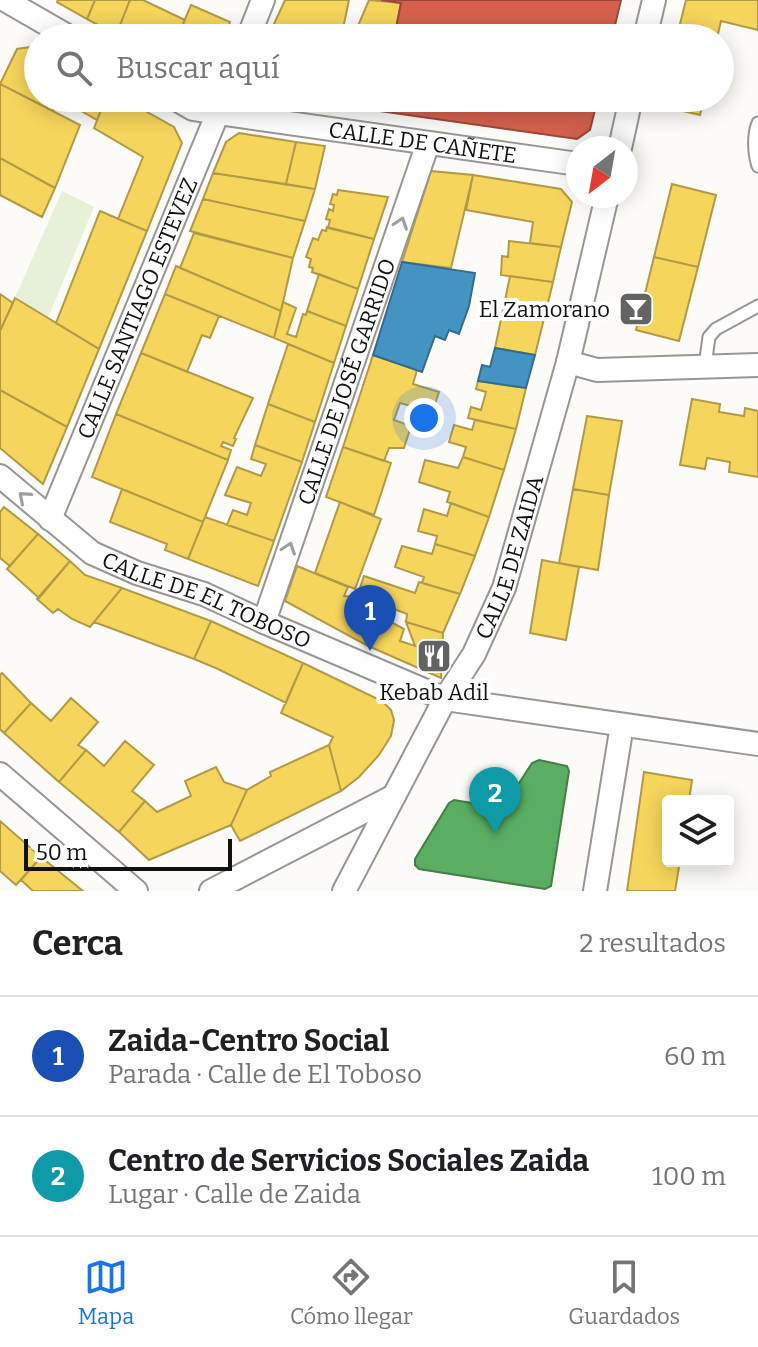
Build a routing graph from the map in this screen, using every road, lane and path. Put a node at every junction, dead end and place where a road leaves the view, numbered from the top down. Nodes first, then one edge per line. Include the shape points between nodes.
1 (5, 0) edge
2 (263, 0) edge
3 (654, 0) edge
4 (0, 13) edge
5 (47, 24) edge
6 (254, 24) edge
7 (648, 24) edge
8 (218, 112) edge
9 (259, 112) edge
10 (628, 112) edge
11 (758, 123) edge
12 (623, 136) edge
13 (428, 143) junction
14 (566, 162) edge
15 (758, 166) edge
16 (604, 208) edge
17 (758, 306) edge
18 (568, 362) junction
19 (758, 365) edge
20 (705, 366) junction
21 (0, 476) edge
22 (50, 519) junction
23 (264, 622) junction
24 (445, 699) junction
25 (622, 725) junction
26 (758, 744) edge
27 (0, 774) edge
28 (394, 796) junction
29 (136, 891) edge
30 (211, 891) edge
31 (344, 891) edge
32 (595, 891) edge

1 - 4 street
1 - 5 street
2 - 6 street
3 - 7 street
8 - 22 street, CALLE SANTIAGO ESTEVEZ
9 - 13 street, CALLE DE CAÑETE
10 - 12 street
11 - 15 lane
13 - 14 street, CALLE DE CAÑETE
23 -> 13 street, CALLE DE JOSÉ GARRIDO
16 - 18 street, CALLE DE ZAIDA
17 - 20 lane via 716,329 709,337
18 - 20 street via 597,370
18 - 24 street, CALLE DE ZAIDA via 504,588 474,654
19 - 20 street
22 -> 21 street, CALLE DE EL TOBOSO
22 - 23 street, CALLE DE EL TOBOSO via 92,553
23 - 24 street, CALLE DE EL TOBOSO
24 - 25 street, CALLE DE EL TOBOSO
24 - 28 street, CALLE DE ZAIDA
25 - 26 street, CALLE DE EL TOBOSO
25 - 32 street
27 - 29 street
28 - 30 street
28 - 31 street, CALLE DE ZAIDA

